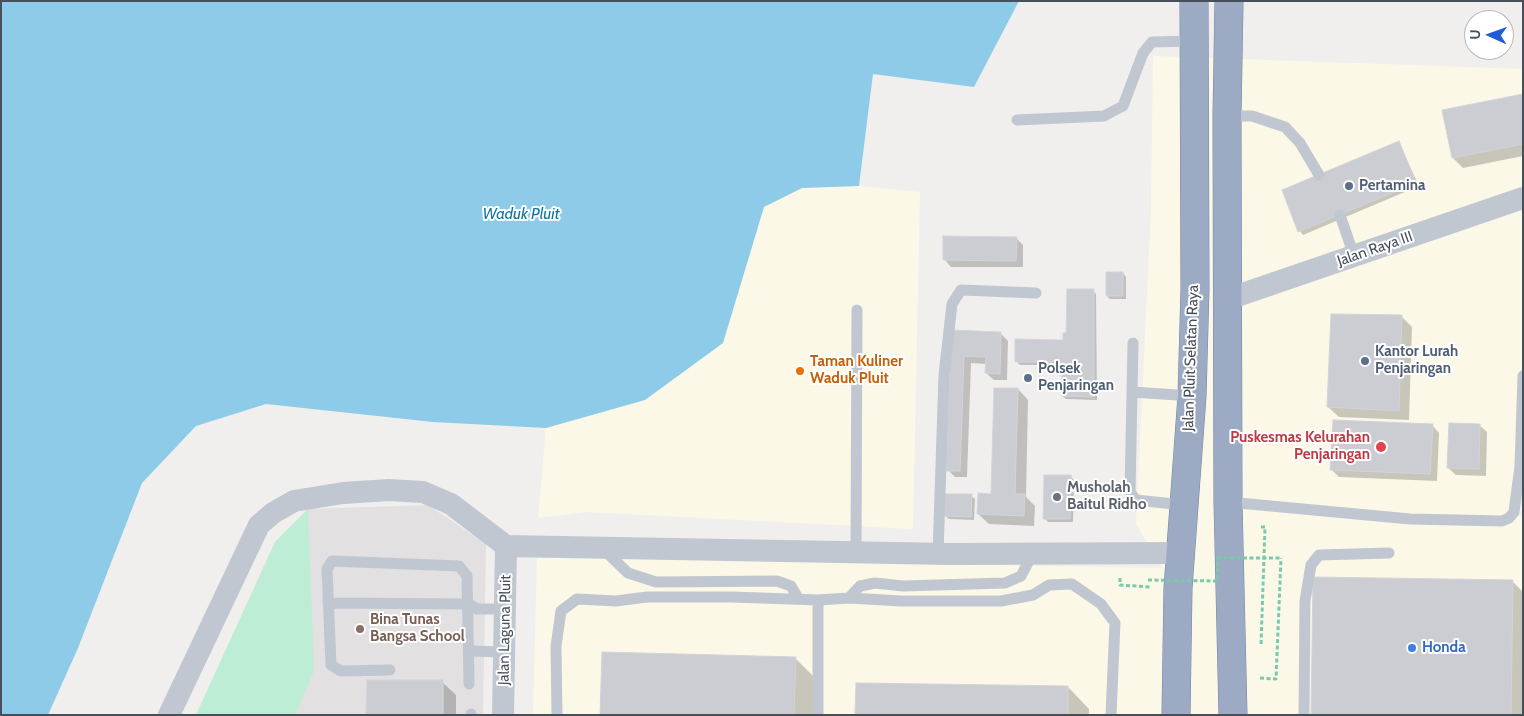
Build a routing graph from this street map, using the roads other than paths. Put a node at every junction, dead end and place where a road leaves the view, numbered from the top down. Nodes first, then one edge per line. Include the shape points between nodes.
1 (1194, 1) edge
2 (1229, 1) edge
3 (1194, 40) junction
4 (1226, 116) junction
5 (1017, 120) dead end
6 (1319, 175) dead end
7 (1523, 198) edge
8 (1340, 215) dead end
9 (1354, 256) junction
10 (1036, 293) dead end
11 (1228, 299) junction
12 (857, 310) dead end
13 (1133, 343) dead end
14 (1523, 376) edge
15 (1132, 392) junction
16 (1192, 396) junction
17 (1228, 502) junction
18 (1183, 505) junction
19 (506, 546) junction
20 (600, 547) junction
21 (856, 551) junction
22 (1033, 553) junction
23 (1180, 553) junction
24 (1389, 553) dead end
25 (938, 554) junction
26 (798, 598) junction
27 (850, 598) junction
28 (818, 600) junction
29 (328, 603) junction
30 (469, 604) junction
31 (505, 609) junction
32 (469, 651) junction
33 (504, 652) junction
34 (390, 670) dead end
35 (469, 684) dead end
36 (169, 715) edge
37 (503, 715) edge
38 (557, 715) edge
39 (818, 715) edge
40 (1111, 715) edge
41 (1176, 715) edge
42 (1233, 715) edge
43 (1304, 715) edge

1 - 3 highway, Jalan Pluit Selatan Raya
2 - 4 highway
3 - 5 lane via 1152,42 1143,53 1123,106 1104,116
3 - 16 highway, Jalan Pluit Selatan Raya
4 - 6 lane via 1252,116 1285,127 1300,143
4 - 11 highway
7 - 9 street, Jalan Raya III
8 - 9 lane
9 - 11 street, Jalan Raya III
10 - 25 lane via 961,290 952,304 944,375
11 - 17 highway
12 - 21 lane
13 - 15 lane
14 - 17 lane via 1520,466 1514,512 1502,522 1410,519
15 - 16 lane
15 - 18 lane via 1130,492 1136,500
16 - 18 highway, Jalan Pluit Selatan Raya
17 - 42 highway
18 - 23 highway, Jalan Pluit Selatan Raya
19 - 20 street
19 - 31 street, Jalan Laguna Pluit
19 - 36 street via 451,504 423,492 343,493 294,501 259,526
20 - 21 street
20 - 26 lane via 628,573 656,582 777,581 791,586
21 - 25 street
22 - 23 street
22 - 25 street
22 - 27 lane via 1021,576 1005,583 903,586 875,583 860,586
23 - 41 highway, Jalan Pluit Selatan Raya
24 - 43 lane via 1318,555 1310,565 1305,601
26 - 28 lane
26 - 38 lane via 577,599 561,611 556,646
27 - 28 lane
27 - 40 lane via 1001,602 1033,595 1049,585 1072,584 1101,604 1114,623
28 - 39 lane
29 - 30 lane
29 - 30 lane via 327,569 332,561 459,566 467,576
29 - 34 lane via 331,665 340,671
30 - 31 lane via 477,609
30 - 32 lane
31 - 33 street, Jalan Laguna Pluit
32 - 33 lane
32 - 35 lane
33 - 37 street, Jalan Laguna Pluit

